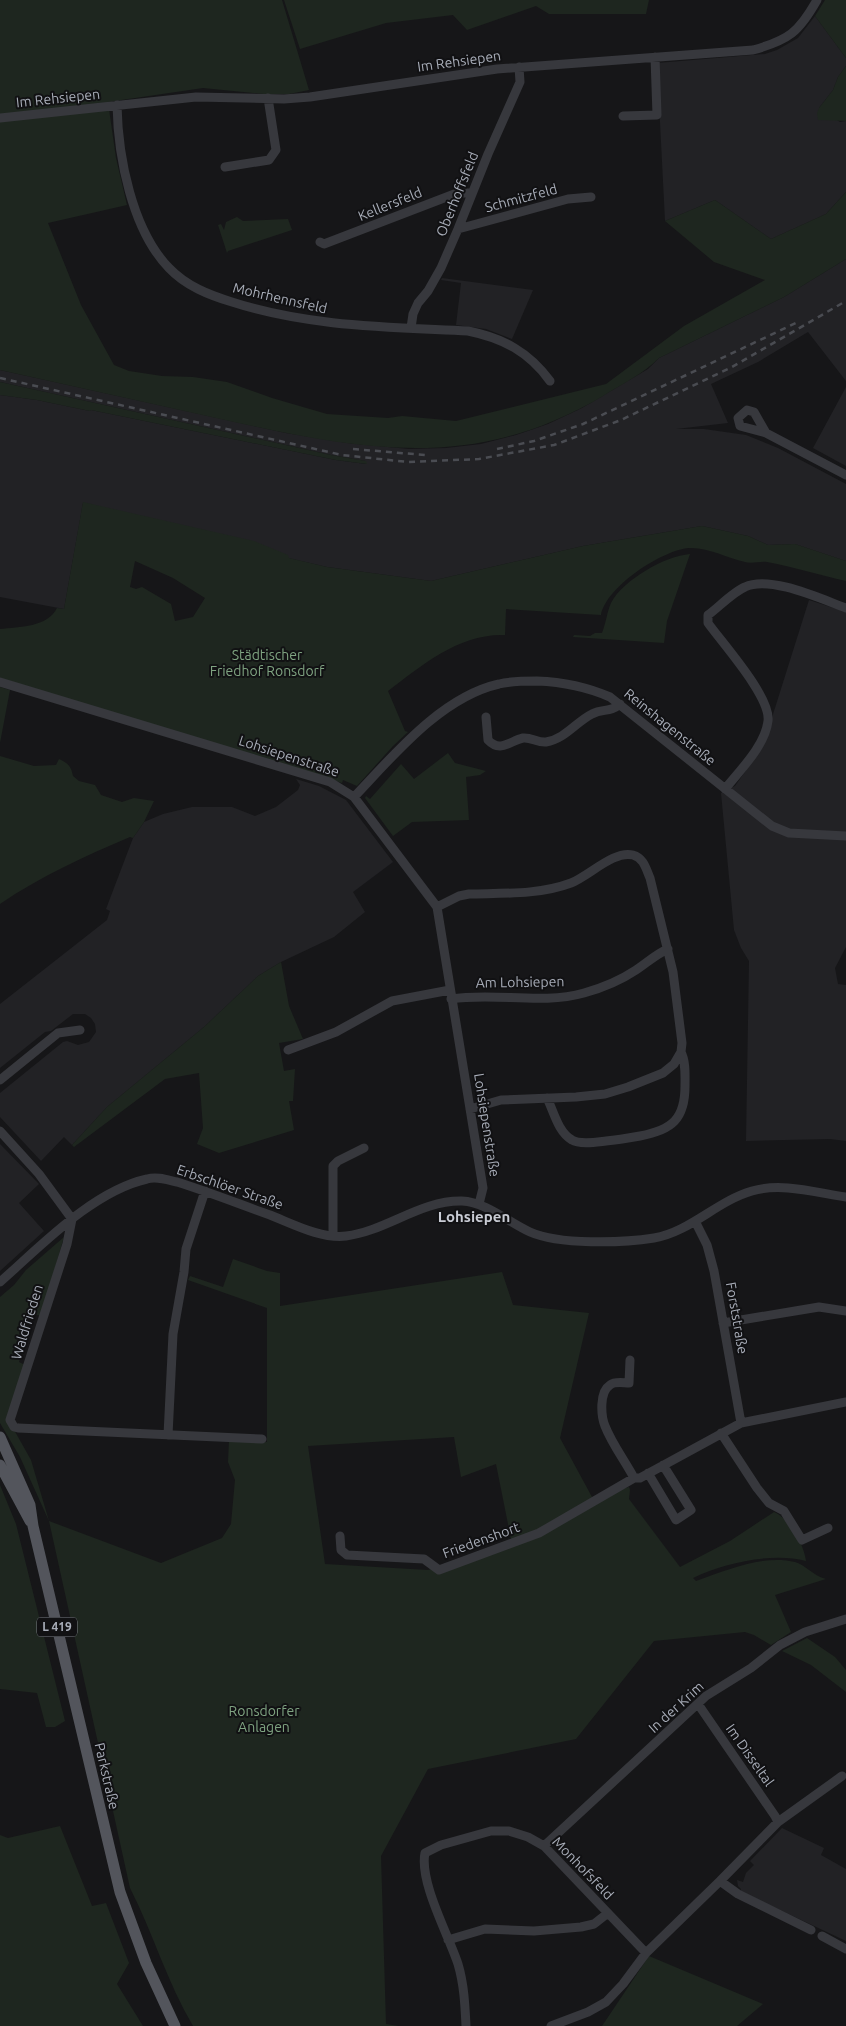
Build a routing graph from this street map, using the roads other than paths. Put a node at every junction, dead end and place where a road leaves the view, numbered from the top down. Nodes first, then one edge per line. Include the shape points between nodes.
1 (817, 0) edge
2 (655, 57) junction
3 (519, 67) junction
4 (268, 98) junction
5 (117, 105) junction
6 (623, 116) dead end
7 (0, 118) edge
8 (225, 167) dead end
9 (472, 193) junction
10 (591, 197) dead end
11 (458, 229) junction
12 (320, 242) dead end
13 (411, 328) junction
14 (550, 381) dead end
15 (766, 433) dead end
16 (846, 475) edge
17 (846, 608) edge
18 (0, 682) edge
19 (620, 704) junction
20 (486, 717) dead end
21 (725, 789) junction
22 (354, 797) junction
23 (846, 836) edge
24 (436, 906) junction
25 (668, 949) junction
26 (450, 995) junction
27 (80, 1030) dead end
28 (288, 1050) dead end
29 (681, 1052) junction
30 (0, 1080) edge
31 (547, 1098) junction
32 (470, 1109) junction
33 (0, 1130) edge
34 (364, 1148) dead end
35 (205, 1191) junction
36 (846, 1197) edge
37 (479, 1204) junction
38 (72, 1219) junction
39 (695, 1221) junction
40 (333, 1235) junction
41 (0, 1282) edge
42 (846, 1311) edge
43 (723, 1323) junction
44 (630, 1360) dead end
45 (846, 1402) edge
46 (741, 1423) junction
47 (721, 1433) junction
48 (168, 1435) junction
49 (0, 1437) edge
50 (262, 1439) dead end
51 (0, 1465) edge
52 (663, 1465) junction
53 (648, 1473) junction
54 (634, 1478) junction
55 (33, 1526) junction
56 (828, 1528) dead end
57 (340, 1536) dead end
58 (846, 1619) edge
59 (698, 1704) junction
60 (842, 1776) dead end
61 (778, 1822) junction
62 (544, 1846) junction
63 (720, 1881) junction
64 (608, 1913) junction
65 (811, 1930) dead end
66 (822, 1936) dead end
67 (448, 1940) junction
68 (846, 1949) edge
69 (646, 1953) junction
70 (175, 2026) edge
71 (466, 2026) edge
72 (551, 2026) edge

1 - 2 street, Im Rehsiepen via 806,19 790,36 777,43 753,50
2 - 3 street, Im Rehsiepen
2 - 6 street via 657,115
3 - 4 street, Im Rehsiepen via 310,97
3 - 9 street, Oberhoffsfeld via 520,82
4 - 5 street, Im Rehsiepen via 196,97
4 - 8 street via 276,150 269,160
5 - 7 street, Im Rehsiepen
5 - 13 street, Mohrhennsfeld via 121,150 140,222 154,250 184,281 224,300 291,317 332,324
9 - 11 street, Oberhoffsfeld
9 - 12 street, Kellersfeld via 457,193 324,244
10 - 11 street, Schmitzfeld via 568,199
11 - 13 street, Oberhoffsfeld via 441,268 418,303
13 - 14 street, Mohrhennsfeld via 489,335 520,350 539,366
15 - 16 street
17 - 21 street via 790,589 759,584 745,587 708,615 708,623 768,709 768,722 762,738
18 - 22 street, Lohsiepenstraße via 330,782
19 - 20 street via 613,710 590,715 558,738 546,742 523,738 506,746 496,746 488,740
19 - 21 street, Reinshagenstraße
19 - 22 street, Reinshagenstraße via 589,688 549,682 509,682 485,688 426,724
21 - 23 street, Reinshagenstraße via 772,826 789,833
22 - 24 street, Lohsiepenstraße
24 - 25 street via 469,894 550,889 572,883 618,856 632,855 644,864 647,871
24 - 26 street, Lohsiepenstraße
25 - 26 street, Am Lohsiepen via 624,977 583,994 553,998
25 - 29 street via 674,972
26 - 28 street via 392,1001 336,1032
26 - 32 street, Lohsiepenstraße
27 - 30 street via 58,1033
29 - 31 street via 663,1074 628,1087 576,1098
29 - 31 street via 685,1073 683,1110 676,1121 654,1133 619,1140 574,1141 563,1133
31 - 32 street via 500,1100
32 - 37 street, Lohsiepenstraße via 483,1188
33 - 38 street via 39,1174
34 - 40 street via 333,1166
35 - 38 street, Erbschlöer Straße via 162,1178 149,1178 109,1194
35 - 40 street, Erbschlöer Straße via 310,1230
35 - 48 street via 186,1249 173,1334
36 - 39 street, Erbschlöer Straße via 765,1188 731,1200
37 - 39 street, Erbschlöer Straße via 532,1232 568,1240 656,1238
37 - 40 street, Erbschlöer Straße via 448,1202 366,1231 346,1236
38 - 41 street, Erbschlöer Straße
38 - 48 street, Waldfrieden via 10,1423 18,1428
39 - 43 street, Forststraße via 707,1245
42 - 43 street via 819,1307
43 - 46 street, Forststraße
44 - 54 street via 629,1384 615,1383 607,1388 603,1413 605,1426
45 - 46 street, Friedenshort
46 - 47 street, Friedenshort
47 - 52 street, Friedenshort
47 - 56 street via 758,1488 770,1503 784,1512 802,1540
48 - 50 street, Waldfrieden
49 - 55 main road, Parkstraße / L 419 via 30,1505
51 - 55 main road, Parkstraße / L 419
52 - 53 street, Friedenshort
52 - 53 street via 691,1510 676,1520
53 - 54 street, Friedenshort
54 - 57 street, Friedenshort via 540,1533 439,1570 424,1559 347,1555 341,1550
55 - 70 main road, Parkstraße / L 419 via 120,1892 146,1963
58 - 59 street, In der Krim via 805,1632 780,1645
59 - 61 street, Im Disseltal
59 - 62 street, In der Krim
60 - 61 street
61 - 63 street
62 - 64 street, Monhofsfeld
62 - 67 street, Monhofsfeld via 510,1831 491,1831 440,1845 425,1853 428,1884
63 - 65 street via 738,1894
63 - 69 street
64 - 67 street, Monhofsfeld via 594,1924 581,1927 534,1931 485,1929
64 - 69 street, Monhofsfeld
66 - 68 street
67 - 71 street, Monhofsfeld via 462,1982
69 - 72 street via 606,2002

